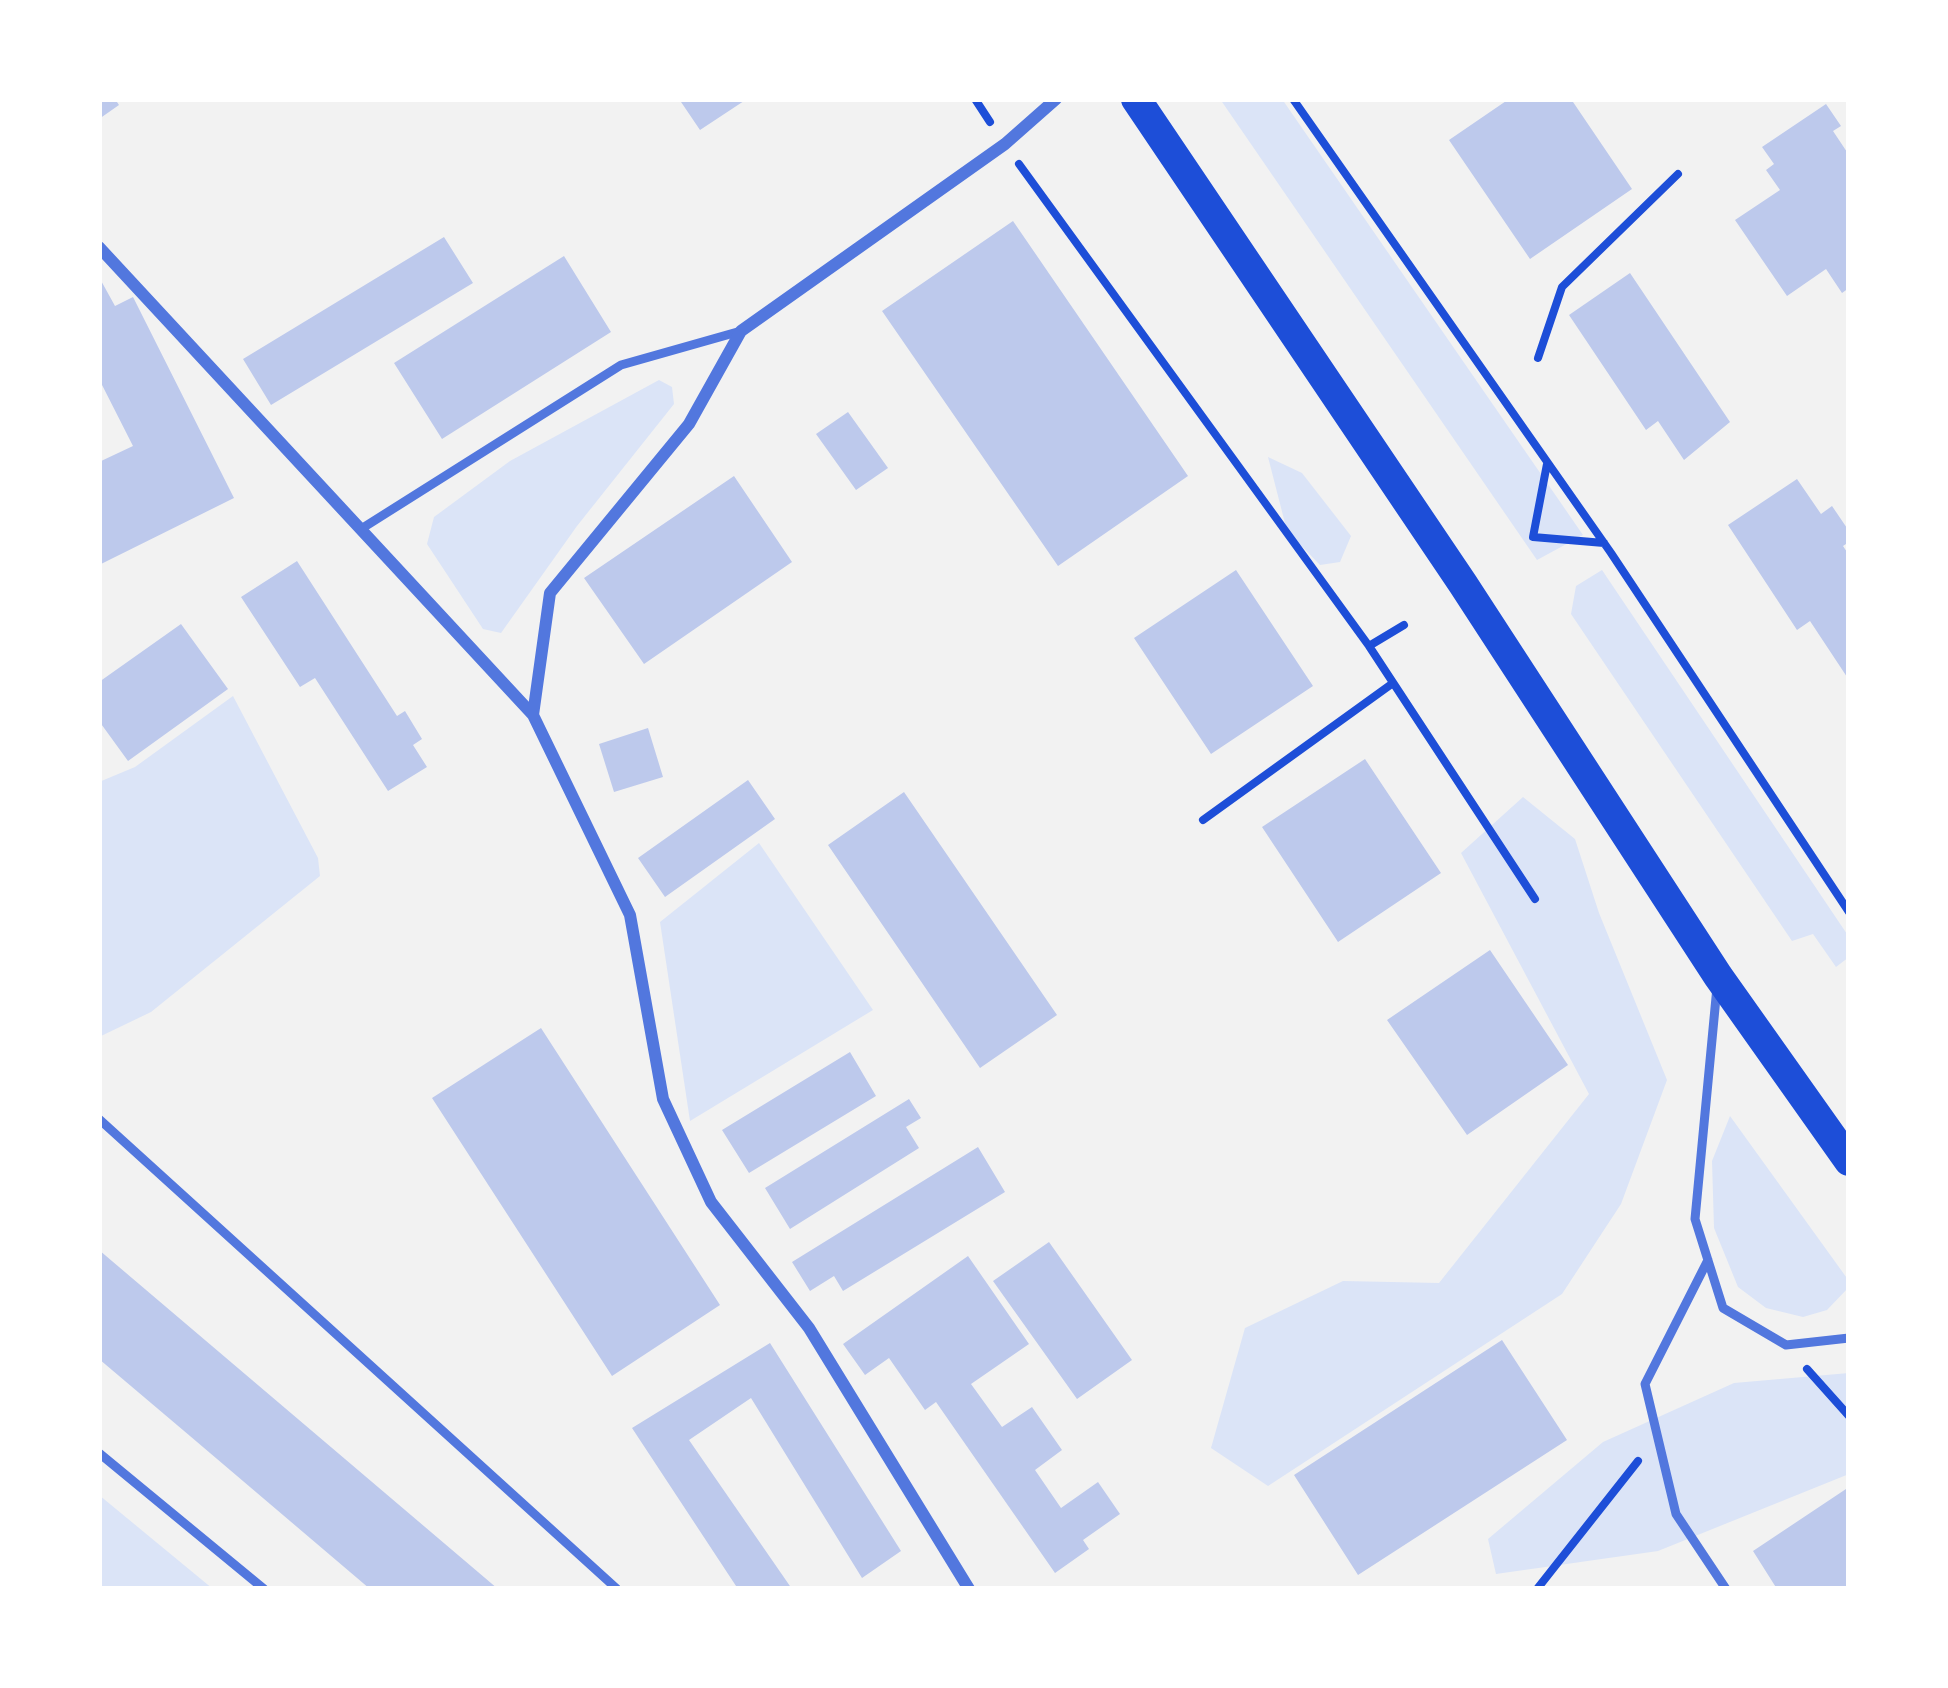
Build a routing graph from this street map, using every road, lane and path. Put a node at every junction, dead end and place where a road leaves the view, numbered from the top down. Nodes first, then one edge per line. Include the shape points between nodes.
1 (975, 99) edge
2 (1056, 99) edge
3 (1136, 99) edge
4 (1293, 99) edge
5 (1005, 144) junction
6 (1678, 174) dead end
7 (99, 247) edge
8 (741, 331) junction
9 (1538, 358) dead end
10 (1547, 463) junction
11 (361, 529) junction
12 (1604, 542) junction
13 (1404, 625) dead end
14 (1369, 646) junction
15 (1393, 683) junction
16 (533, 715) junction
17 (1203, 820) dead end
18 (1535, 899) dead end
19 (1849, 912) edge
20 (1718, 976) junction
21 (99, 1119) edge
22 (1849, 1161) edge
23 (1708, 1260) junction
24 (1849, 1338) edge
25 (1786, 1345) junction
26 (1849, 1416) edge
27 (1658, 1436) junction
28 (99, 1453) edge
29 (264, 1589) edge
30 (617, 1589) edge
31 (969, 1589) edge
32 (1537, 1589) edge
33 (1726, 1589) edge

1 - 5 path
2 - 5 street
3 - 20 main road
4 - 10 path
5 - 8 street
5 - 14 path
6 - 9 path via 1562,287
7 - 11 street
8 - 11 lane via 621,364
8 - 16 street via 689,424 550,593
10 - 12 path
10 - 12 path via 1533,537
11 - 16 street
12 - 19 path
13 - 14 path
14 - 15 path
15 - 17 path
15 - 18 path
16 - 31 street via 630,915 662,1099 711,1202 809,1328
20 - 22 main road
20 - 23 lane via 1695,1219
21 - 30 lane
23 - 25 lane via 1723,1308
23 - 27 lane via 1645,1384
24 - 25 lane
25 - 26 path
27 - 32 path
27 - 33 lane via 1676,1514
28 - 29 lane

